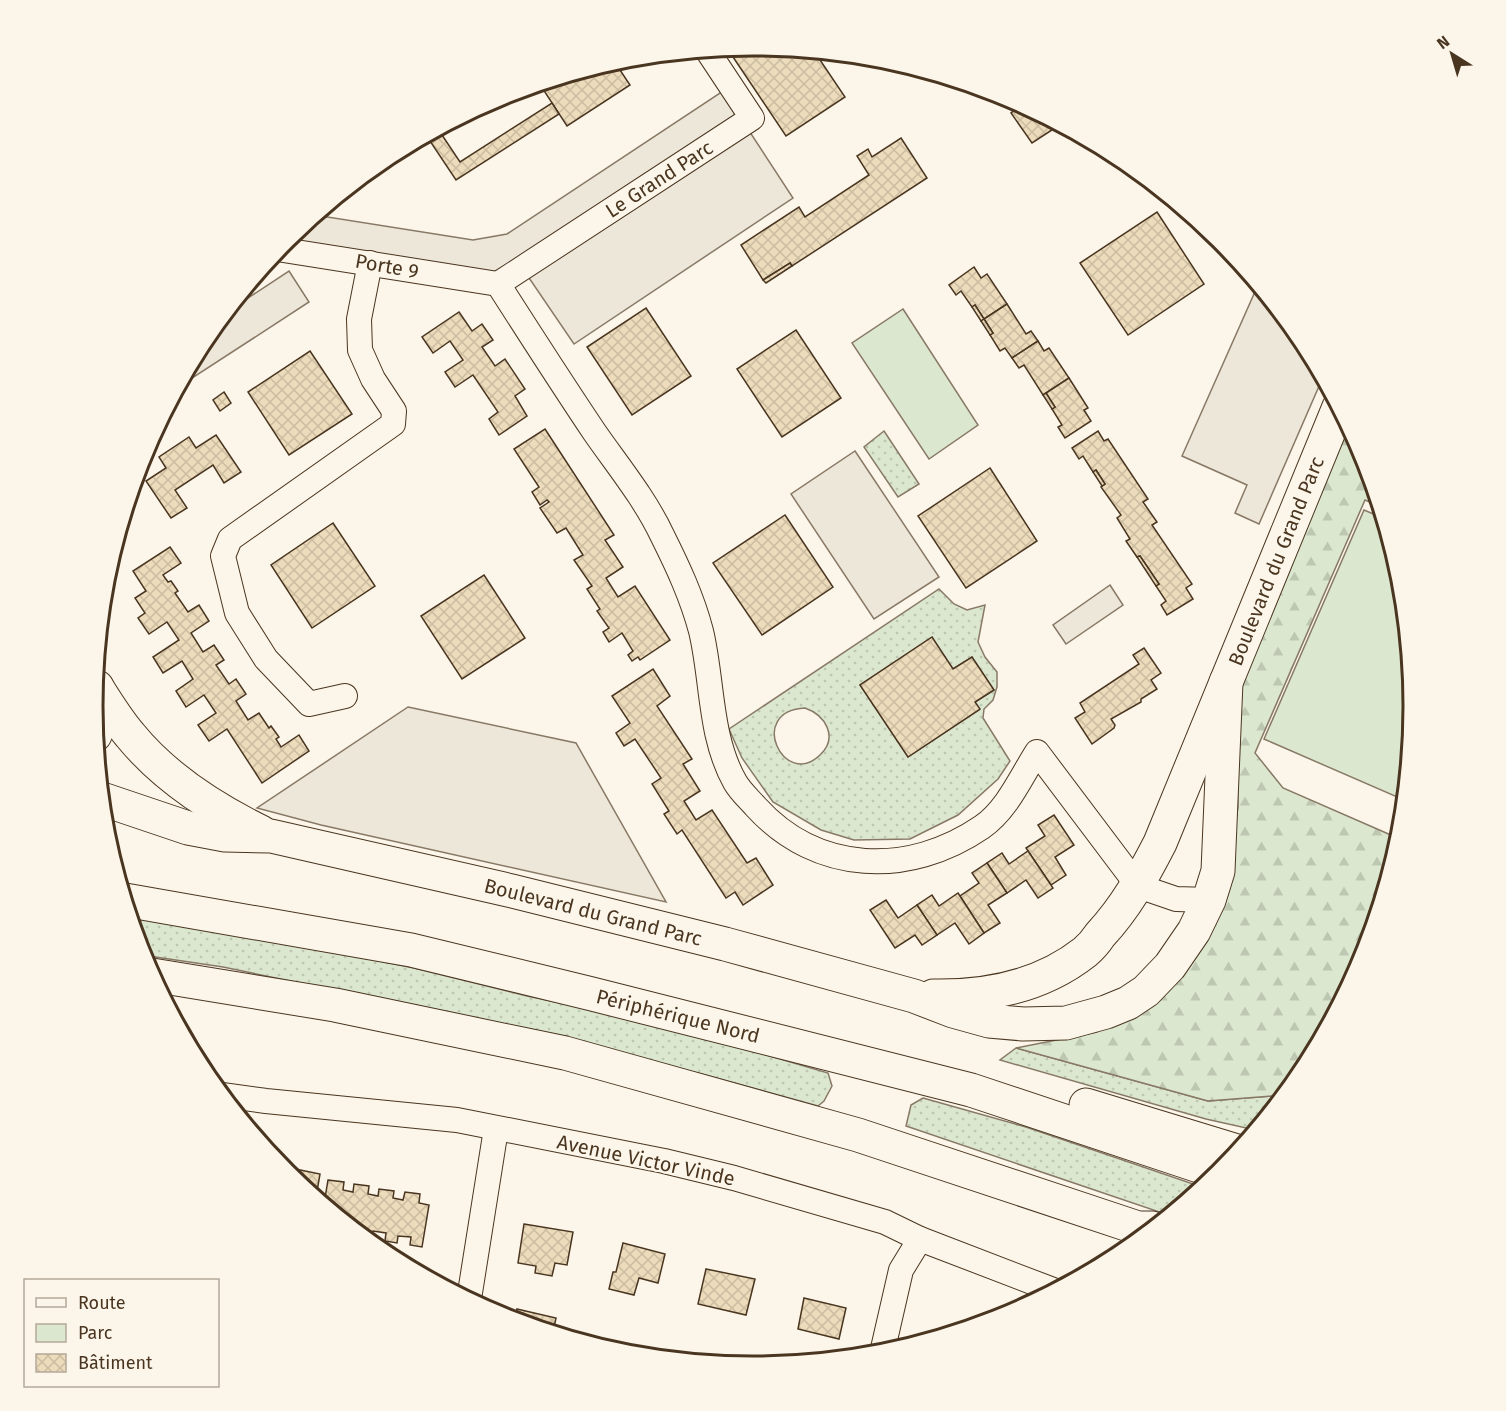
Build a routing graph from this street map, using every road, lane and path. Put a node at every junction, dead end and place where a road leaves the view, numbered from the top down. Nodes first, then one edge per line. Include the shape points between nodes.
1 (712, 57) edge
2 (289, 251) edge
3 (370, 263) junction
4 (498, 284) junction
5 (1335, 416) edge
6 (1226, 682) junction
7 (345, 696) dead end
8 (103, 697) edge
9 (111, 802) edge
10 (271, 836) junction
11 (1138, 886) junction
12 (1209, 900) junction
13 (133, 901) edge
14 (162, 977) edge
15 (914, 996) junction
16 (971, 1090) junction
17 (234, 1097) edge
18 (496, 1129) junction
19 (1229, 1148) edge
20 (1209, 1169) edge
21 (1138, 1229) edge
22 (920, 1239) junction
23 (1043, 1286) edge
24 (466, 1288) edge
25 (885, 1342) edge

1 - 4 street, Le Grand Parc via 752,118
2 - 3 street, Porte 9
3 - 4 street, Porte 9
3 - 7 street via 359,319 360,350 394,411 393,424 230,538 223,556 237,613 266,658 309,704
4 - 11 street via 657,523 685,581 701,632 720,749 735,784 766,818 787,836 831,855 855,861 902,861 950,845 983,827 1002,808 1037,752
5 - 6 main road, Boulevard du Grand Parc
6 - 11 main road, Boulevard du Grand Parc via 1160,843
6 - 12 main road, Boulevard du Grand Parc via 1218,871
8 - 10 main road, Boulevard du Grand Parc via 129,735 166,772 228,816
9 - 10 main road, Boulevard du Grand Parc via 188,828 225,835
10 - 15 main road, Boulevard du Grand Parc via 725,944
11 - 12 street via 1176,899
11 - 15 main road, Boulevard du Grand Parc via 1086,951 1059,969 1020,986 984,994
12 - 15 main road, Boulevard du Grand Parc via 1170,966 1146,991 1106,1012 1066,1023 1023,1024 989,1021
13 - 16 main road, Périphérique Nord via 411,950
14 - 21 main road via 334,1005 565,1053 858,1135
16 - 19 main road via 1018,1084
16 - 20 main road, Périphérique Nord
17 - 18 street, Avenue Victor Vinde via 457,1120
18 - 22 street, Avenue Victor Vinde via 734,1178 875,1219
18 - 24 street
22 - 23 street, Avenue Victor Vinde
22 - 25 street via 901,1270

